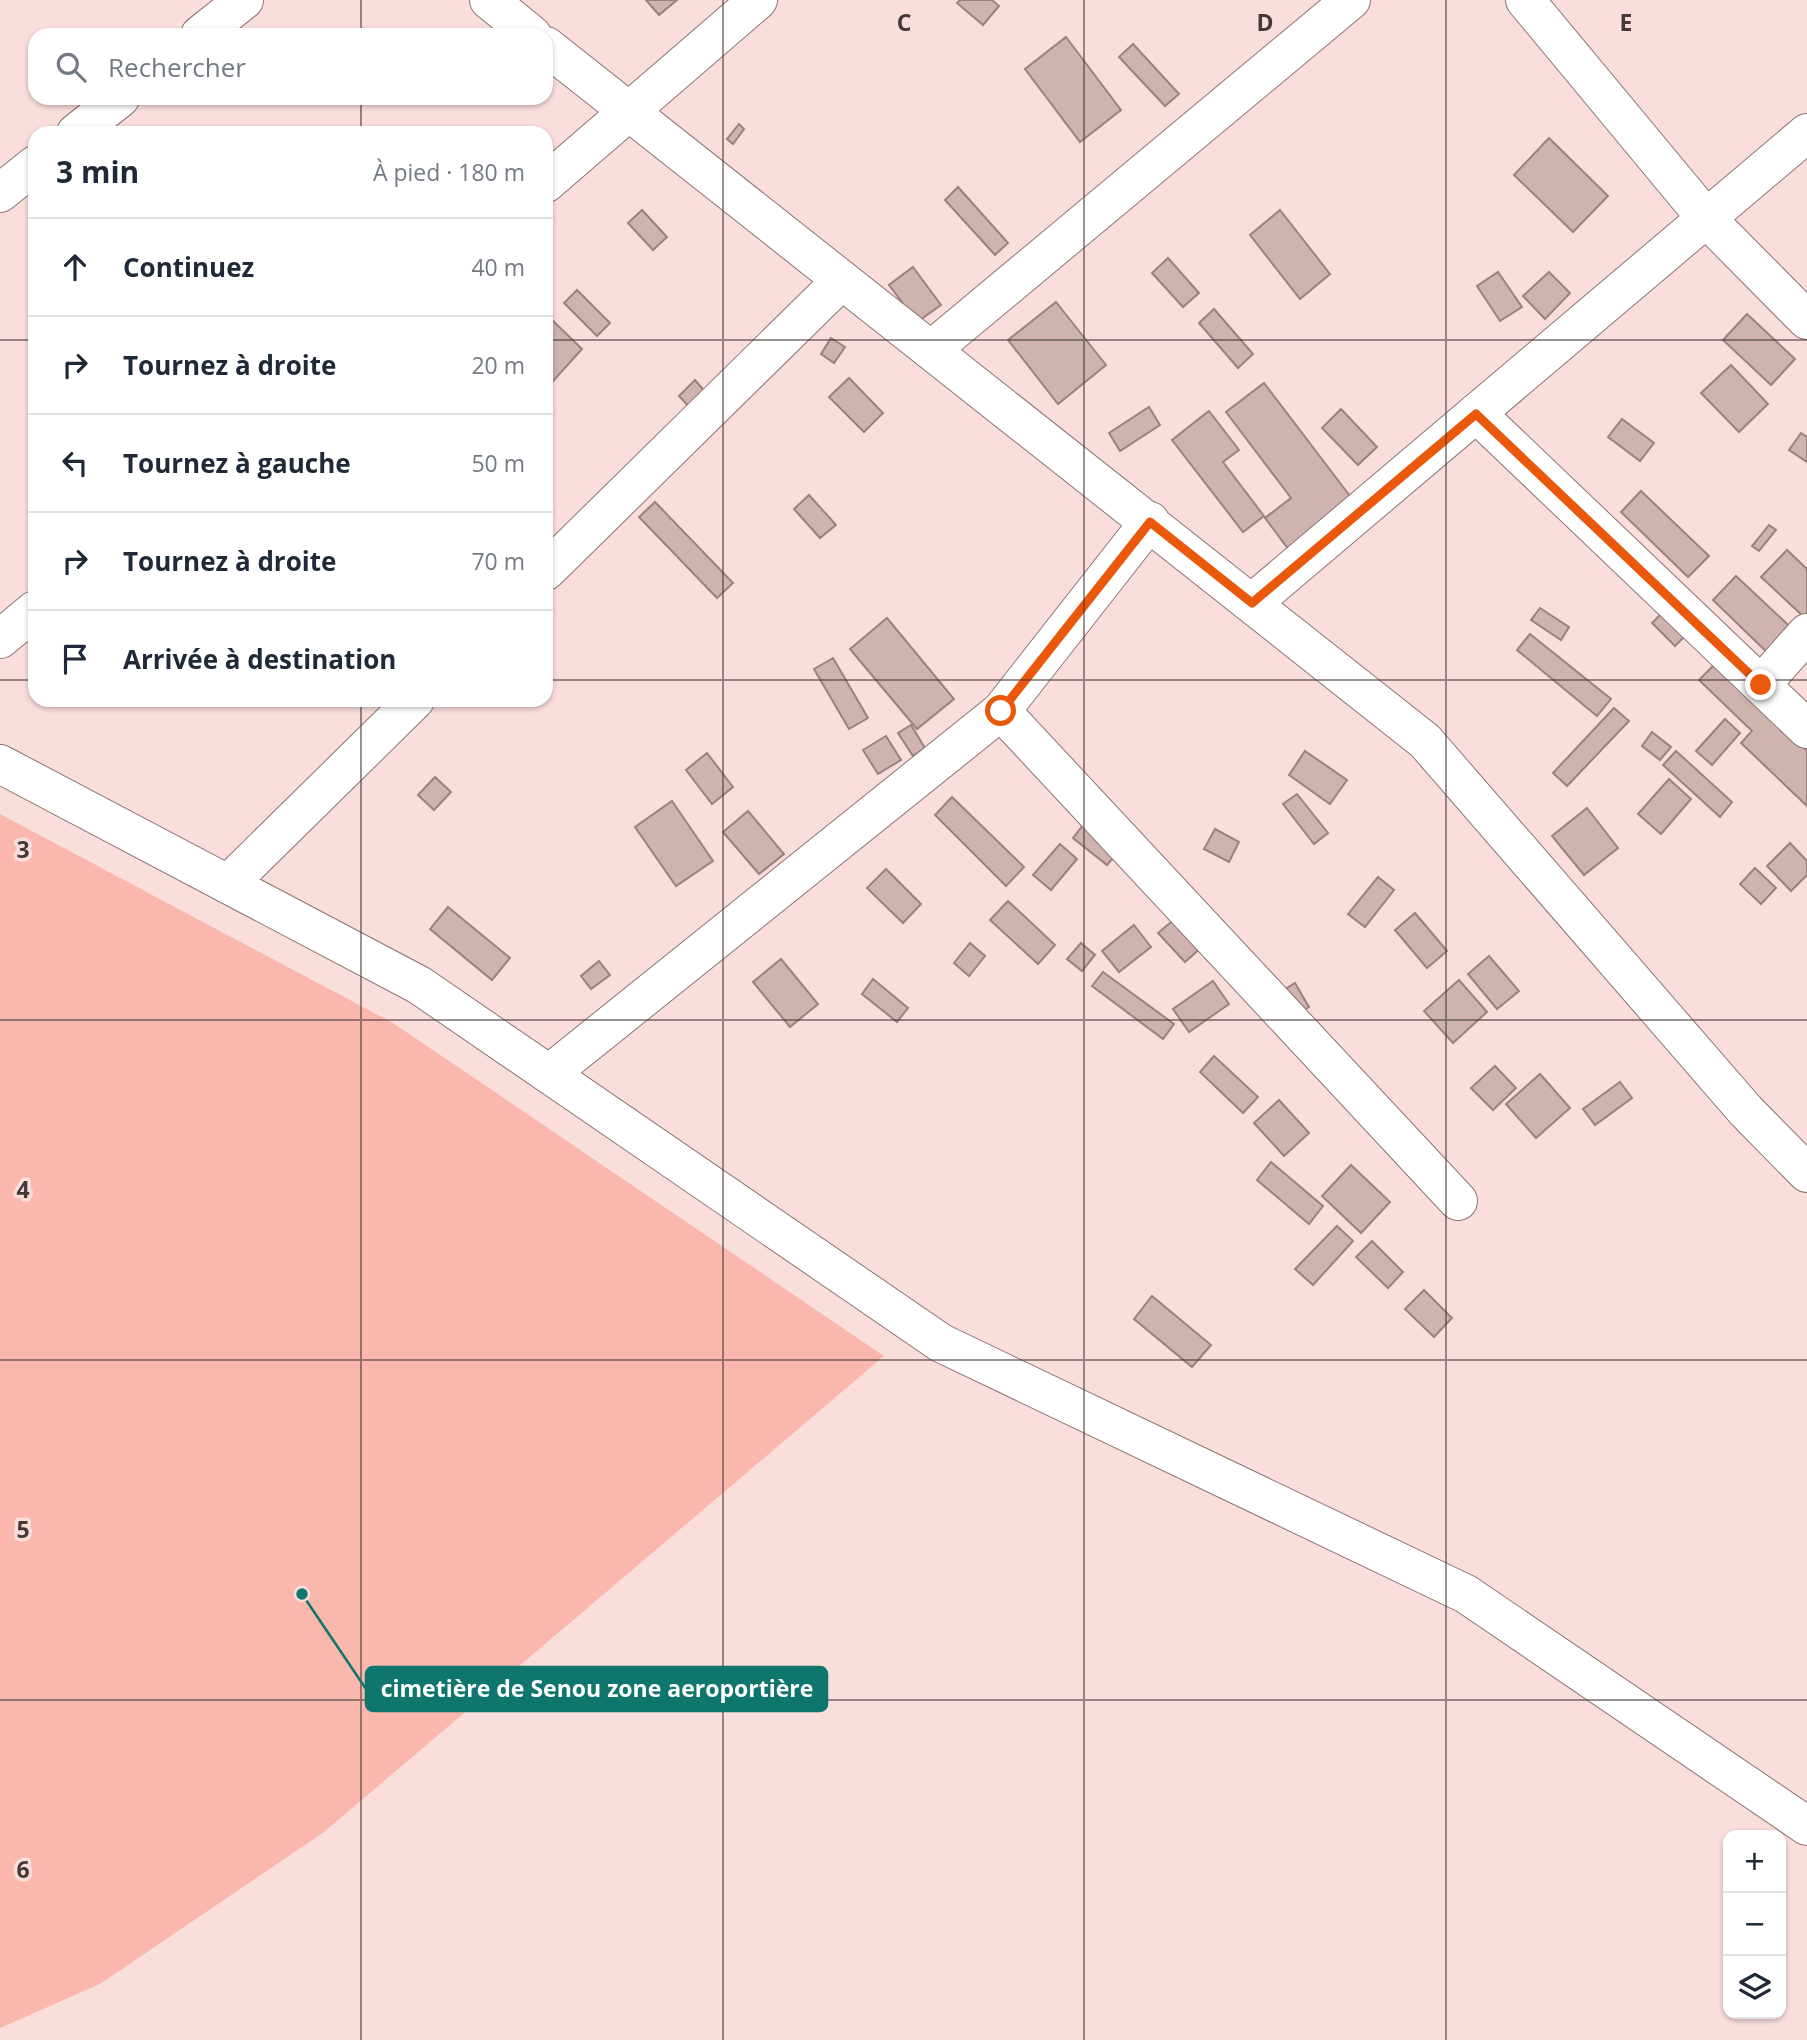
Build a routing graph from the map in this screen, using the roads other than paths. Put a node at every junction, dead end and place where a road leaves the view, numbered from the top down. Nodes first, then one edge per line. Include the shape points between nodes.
1 (244, 0) edge
2 (489, 0) edge
3 (758, 0) edge
4 (1351, 0) edge
5 (1525, 0) edge
6 (209, 28) edge
7 (524, 28) edge
8 (553, 52) edge
9 (111, 105) edge
10 (630, 113) junction
11 (85, 126) edge
12 (1807, 133) edge
13 (28, 171) edge
14 (553, 177) edge
15 (0, 193) edge
16 (1706, 218) junction
17 (842, 280) junction
18 (1807, 320) edge
19 (931, 350) junction
20 (1476, 414) junction
21 (1150, 522) junction
22 (553, 564) edge
23 (1252, 603) junction
24 (28, 616) edge
25 (1807, 633) edge
26 (0, 639) edge
27 (1761, 685) junction
28 (408, 707) edge
29 (1001, 711) junction
30 (1807, 729) edge
31 (0, 764) edge
32 (228, 884) junction
33 (549, 1074) junction
34 (1807, 1172) edge
35 (1458, 1201) dead end
36 (1807, 1826) edge

1 - 6 street
2 - 7 street
3 - 10 street
4 - 19 street
5 - 16 street
8 - 10 street
9 - 11 street
10 - 14 street
10 - 17 street
12 - 16 street
13 - 15 street
16 - 18 street
16 - 20 street
17 - 19 street
17 - 22 street
19 - 21 street
20 - 23 street
20 - 27 street
21 - 23 street
21 - 29 street
23 - 34 street via 1425,741 1746,1111
24 - 26 street
25 - 27 street
27 - 30 street
28 - 32 street
29 - 33 street
29 - 35 street
31 - 32 street
32 - 33 street via 419,985
33 - 36 street via 941,1343 1466,1594

